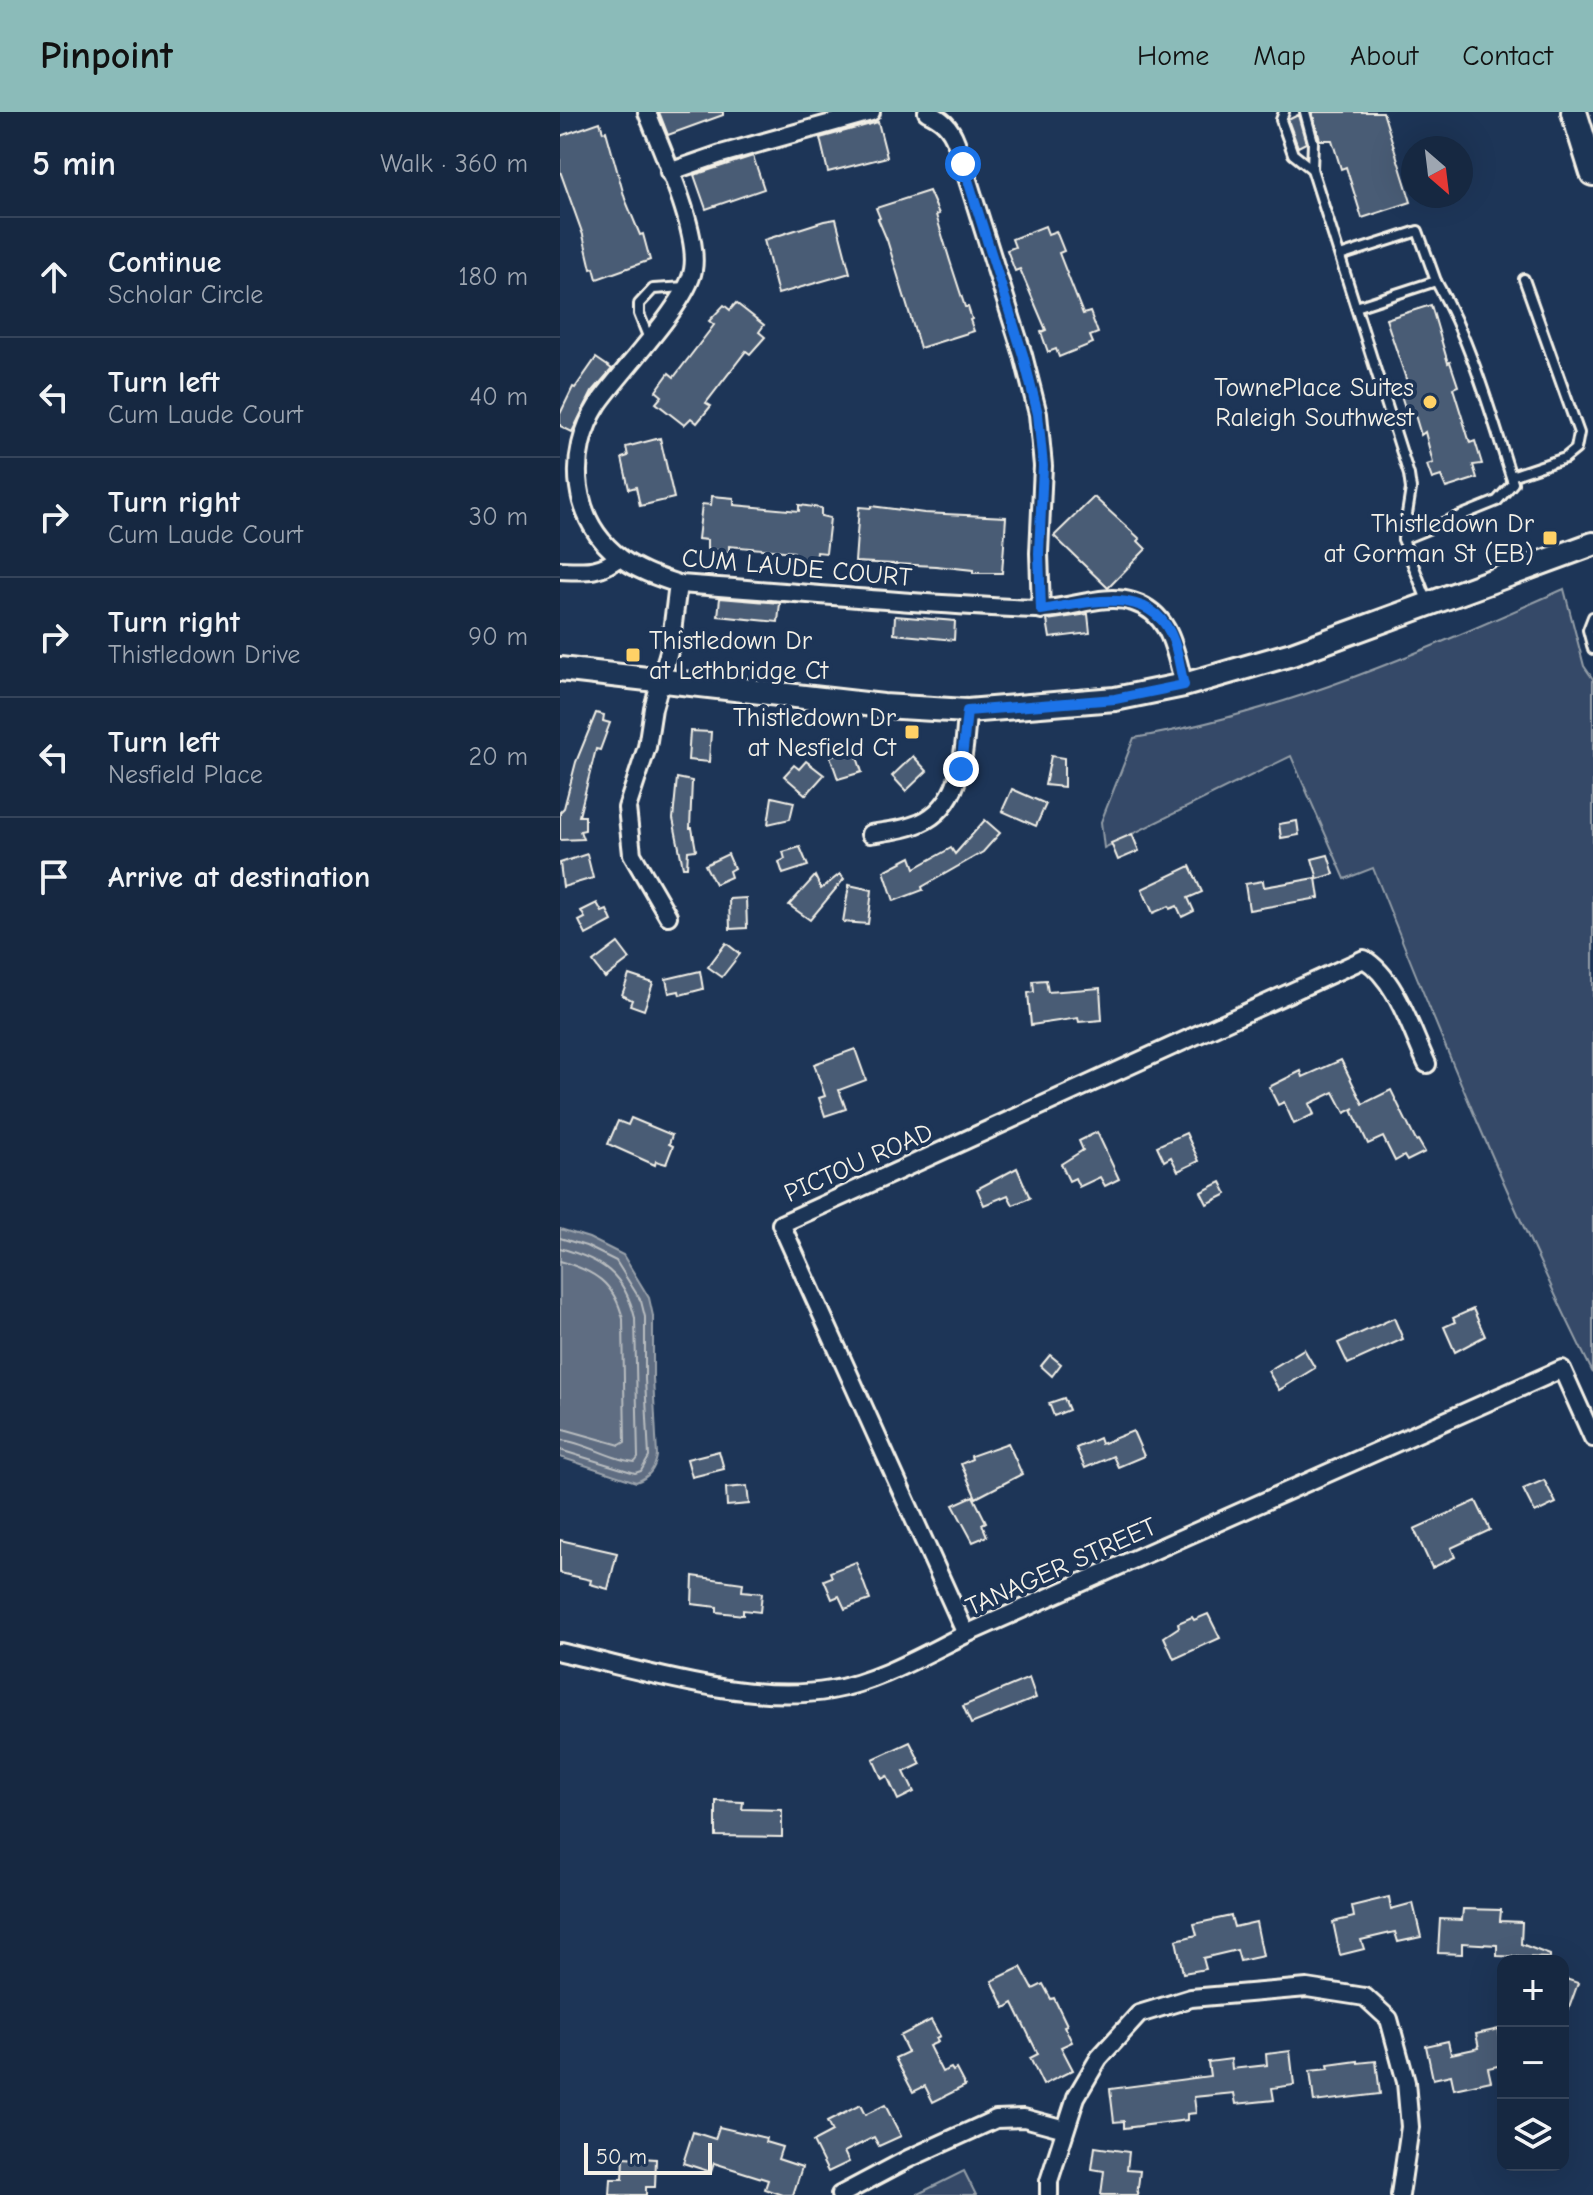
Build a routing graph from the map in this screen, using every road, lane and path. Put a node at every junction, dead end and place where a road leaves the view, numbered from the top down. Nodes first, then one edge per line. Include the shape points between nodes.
1 (647, 112) edge
2 (871, 112) edge
3 (927, 112) edge
4 (1284, 112) edge
5 (1305, 112) edge
6 (1574, 112) edge
7 (1312, 169) junction
8 (669, 172) junction
9 (1593, 173) edge
10 (1340, 256) junction
11 (1524, 279) dead end
12 (1436, 281) junction
13 (686, 287) junction
14 (1356, 307) junction
15 (649, 339) junction
16 (1511, 476) junction
17 (579, 494) junction
18 (560, 498) edge
19 (1403, 539) junction
20 (1592, 548) edge
21 (619, 557) junction
22 (560, 570) edge
23 (678, 584) junction
24 (1429, 604) junction
25 (1041, 610) junction
26 (1593, 617) edge
27 (1593, 649) edge
28 (560, 669) edge
29 (660, 680) junction
30 (1184, 685) junction
31 (967, 711) junction
32 (870, 834) dead end
33 (668, 916) dead end
34 (1427, 1064) dead end
35 (1593, 1438) edge
36 (966, 1634) junction
37 (560, 1652) edge
38 (1065, 2129) junction
39 (840, 2195) edge
40 (1049, 2195) edge
41 (1400, 2195) edge

1 - 8 street, CUM LAUDE COURT
2 - 8 street
3 - 25 street via 945,123 956,142 1038,414 1043,466
4 - 7 lane via 1281,120 1293,154
5 - 7 lane via 1313,142
6 - 9 main road
7 - 10 lane
8 - 13 street, CUM LAUDE COURT via 691,234 693,270
10 - 12 lane via 1418,231
10 - 14 lane
11 - 16 lane via 1579,433 1576,449 1565,458
12 - 14 lane
12 - 16 lane via 1480,377
13 - 15 street, CUM LAUDE COURT
13 - 15 lane via 653,289 639,304
14 - 19 lane via 1409,475
15 - 17 street, CUM LAUDE COURT via 590,418 578,463
16 - 19 lane via 1513,483 1497,501
17 - 18 street
17 - 21 street, CUM LAUDE COURT via 593,528
19 - 24 lane
20 - 24 main road
21 - 22 street via 607,568 590,572
21 - 23 street, CUM LAUDE COURT via 646,574
23 - 25 street, CUM LAUDE COURT
23 - 29 street
24 - 30 main road via 1292,654
25 - 30 street, CUM LAUDE COURT via 1110,599 1133,602 1162,622 1174,640
26 - 27 lane via 1588,630
28 - 29 main road
29 - 31 main road
29 - 33 street via 647,747 627,808 632,854
30 - 31 main road via 1115,699
31 - 32 street via 961,769 950,797 927,820
34 - 36 street, PICTOU ROAD via 1389,982 1364,959 781,1224
35 - 36 street, TANAGER STREET via 1562,1369
36 - 37 street, TANAGER STREET via 868,1680 794,1693 744,1692
38 - 39 street via 1024,2118 996,2119
38 - 40 street
38 - 41 street via 1099,2058 1139,2014 1191,1998 1307,1988 1365,1997 1389,2019 1406,2082 1410,2127

